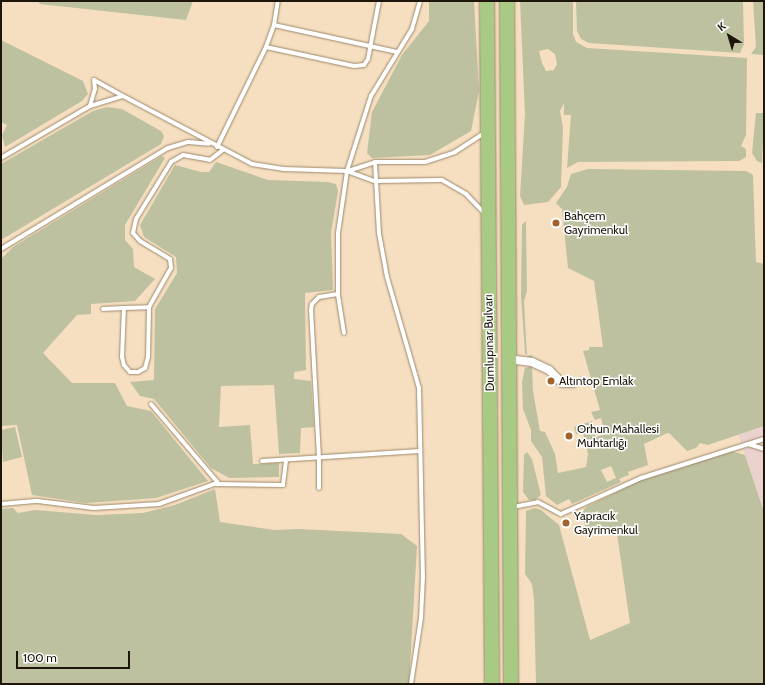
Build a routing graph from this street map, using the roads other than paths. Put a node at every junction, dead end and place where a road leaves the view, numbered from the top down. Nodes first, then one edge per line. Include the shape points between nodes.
1 (278, 1) edge
2 (379, 1) edge
3 (420, 1) edge
4 (487, 1) edge
5 (507, 1) edge
6 (274, 25) junction
7 (370, 44) junction
8 (266, 47) junction
9 (397, 52) junction
10 (123, 96) junction
11 (90, 106) junction
12 (488, 129) junction
13 (211, 144) junction
14 (217, 147) junction
15 (223, 150) junction
16 (1, 158) edge
17 (375, 162) junction
18 (347, 171) junction
19 (375, 180) junction
20 (488, 217) junction
21 (1, 249) edge
22 (338, 294) junction
23 (148, 307) junction
24 (124, 308) junction
25 (103, 309) dead end
26 (344, 333) dead end
27 (508, 359) junction
28 (573, 383) dead end
29 (151, 404) dead end
30 (764, 439) edge
31 (748, 444) junction
32 (764, 449) edge
33 (420, 451) junction
34 (319, 457) junction
35 (286, 459) junction
36 (262, 461) dead end
37 (219, 484) junction
38 (319, 488) dead end
39 (1, 504) edge
40 (508, 508) junction
41 (411, 684) edge
42 (492, 684) edge
43 (511, 684) edge

1 - 6 lane
2 - 7 lane
3 - 9 lane via 412,29
4 - 12 highway, Dumlupınar Bulvarı
5 - 27 highway, Dumlupınar Bulvarı
6 - 7 lane
6 - 8 lane
7 - 8 lane via 368,59 359,67
7 - 9 lane
8 - 14 lane
9 - 18 lane via 371,96
10 - 11 lane
10 - 11 lane via 94,80 95,89
10 - 13 lane
11 - 16 lane
12 - 17 lane via 455,152 425,162
12 - 20 highway, Dumlupınar Bulvarı
13 - 14 lane
13 - 21 lane via 188,142 168,148
14 - 15 lane
15 - 18 lane via 252,164 284,169
15 - 23 lane via 210,160 183,155 171,162 136,218 133,233 140,241 170,259 171,268
17 - 18 lane
17 - 19 lane
18 - 19 lane
18 - 22 lane via 338,233
19 - 20 lane via 442,180 466,194
19 - 33 lane via 379,233 387,277 419,388
20 - 42 highway, Dumlupınar Bulvarı
22 - 26 lane
22 - 34 lane via 319,298 312,304 311,310
23 - 24 lane
23 - 24 lane via 148,357 145,368 138,372 130,372 124,365
24 - 25 lane
27 - 28 street via 532,362 549,370 562,383
27 - 40 highway, Dumlupınar Bulvarı
29 - 37 lane
30 - 31 lane
31 - 32 lane
31 - 40 lane via 641,478 561,514 538,502
33 - 34 lane
33 - 41 lane via 423,576
34 - 35 lane
34 - 38 lane
35 - 36 lane
35 - 37 lane via 282,485
37 - 39 lane via 159,504 94,508 38,501
40 - 43 highway, Dumlupınar Bulvarı

